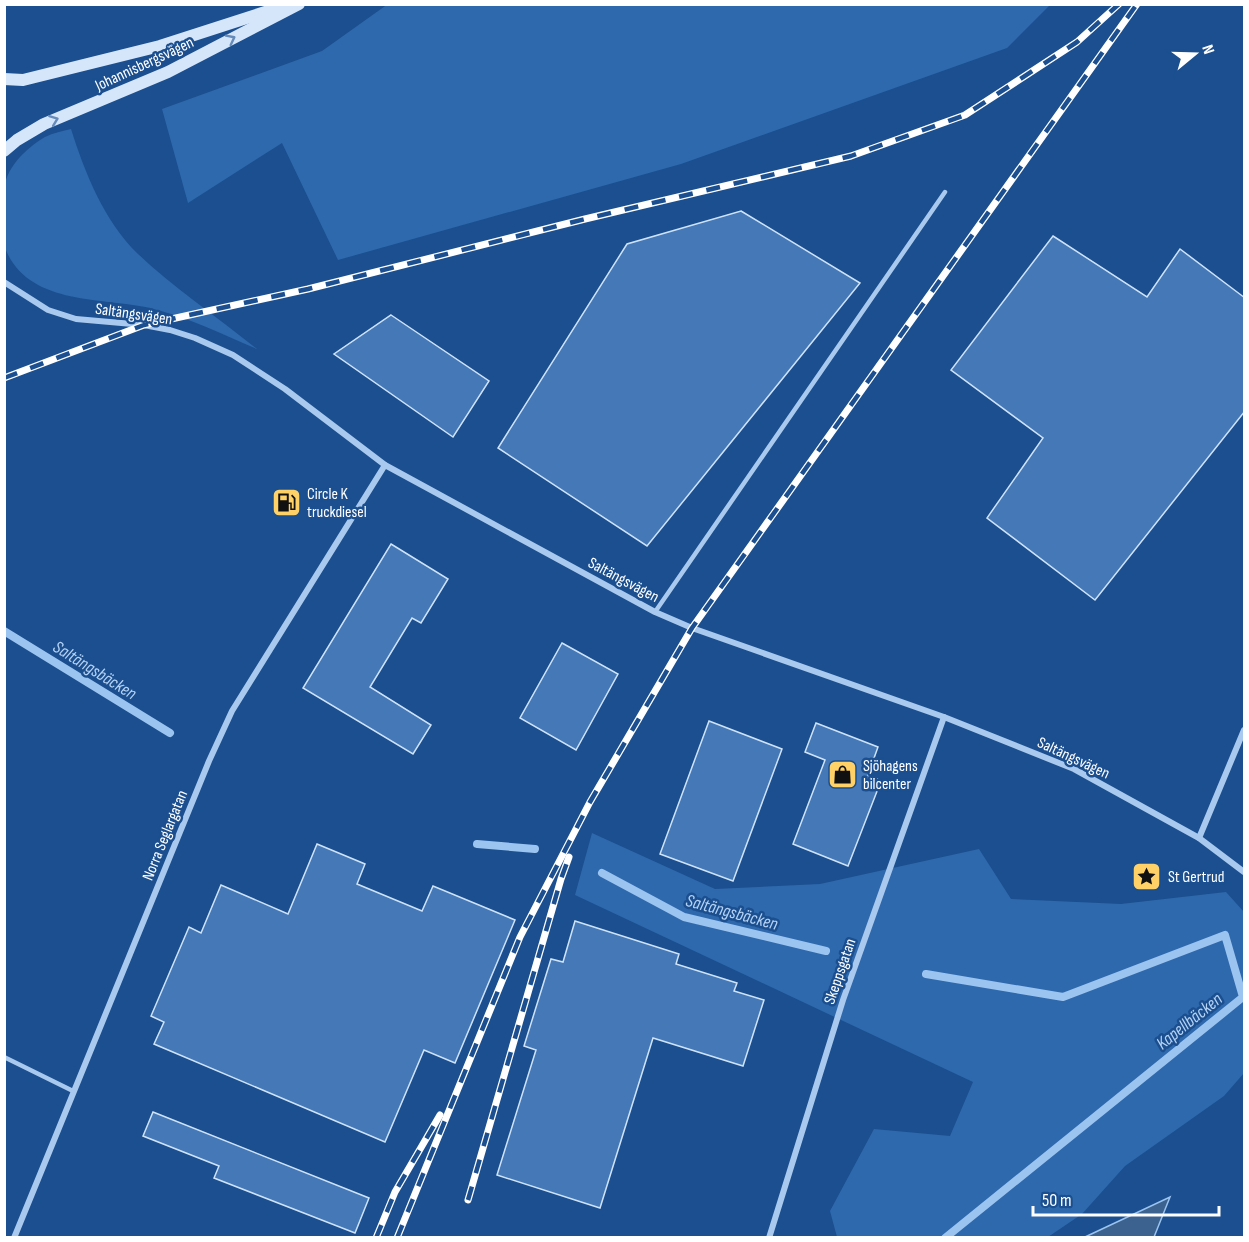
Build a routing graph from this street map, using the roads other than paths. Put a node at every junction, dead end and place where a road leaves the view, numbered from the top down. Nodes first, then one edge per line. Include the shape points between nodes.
1 (288, 4) edge
2 (299, 4) edge
3 (4, 79) edge
4 (4, 151) edge
5 (945, 192) dead end
6 (4, 274) edge
7 (7, 283) edge
8 (385, 465) junction
9 (656, 612) junction
10 (944, 717) junction
11 (1245, 730) edge
12 (1199, 838) junction
13 (1245, 872) edge
14 (4, 1057) edge
15 (73, 1091) junction
16 (14, 1238) edge
17 (768, 1238) edge

1 - 3 main road, Johannisbergsvägen via 149,49 23,81
4 -> 2 main road, Johannisbergsvägen via 44,124 168,72
5 - 9 lane
6 - 7 street, Saltängsvägen
7 - 8 street, Saltängsvägen via 48,310 76,319 170,330 233,355 285,388
8 - 9 street, Saltängsvägen
8 - 15 street, Norra Seglargatan via 232,711
9 - 10 street, Saltängsvägen
10 - 12 street, Saltängsvägen via 1074,769
10 - 17 street, Skeppsgatan via 843,1000
11 - 12 street
12 - 13 street, Saltängsvägen
14 - 15 lane
15 - 16 street, Norra Seglargatan

